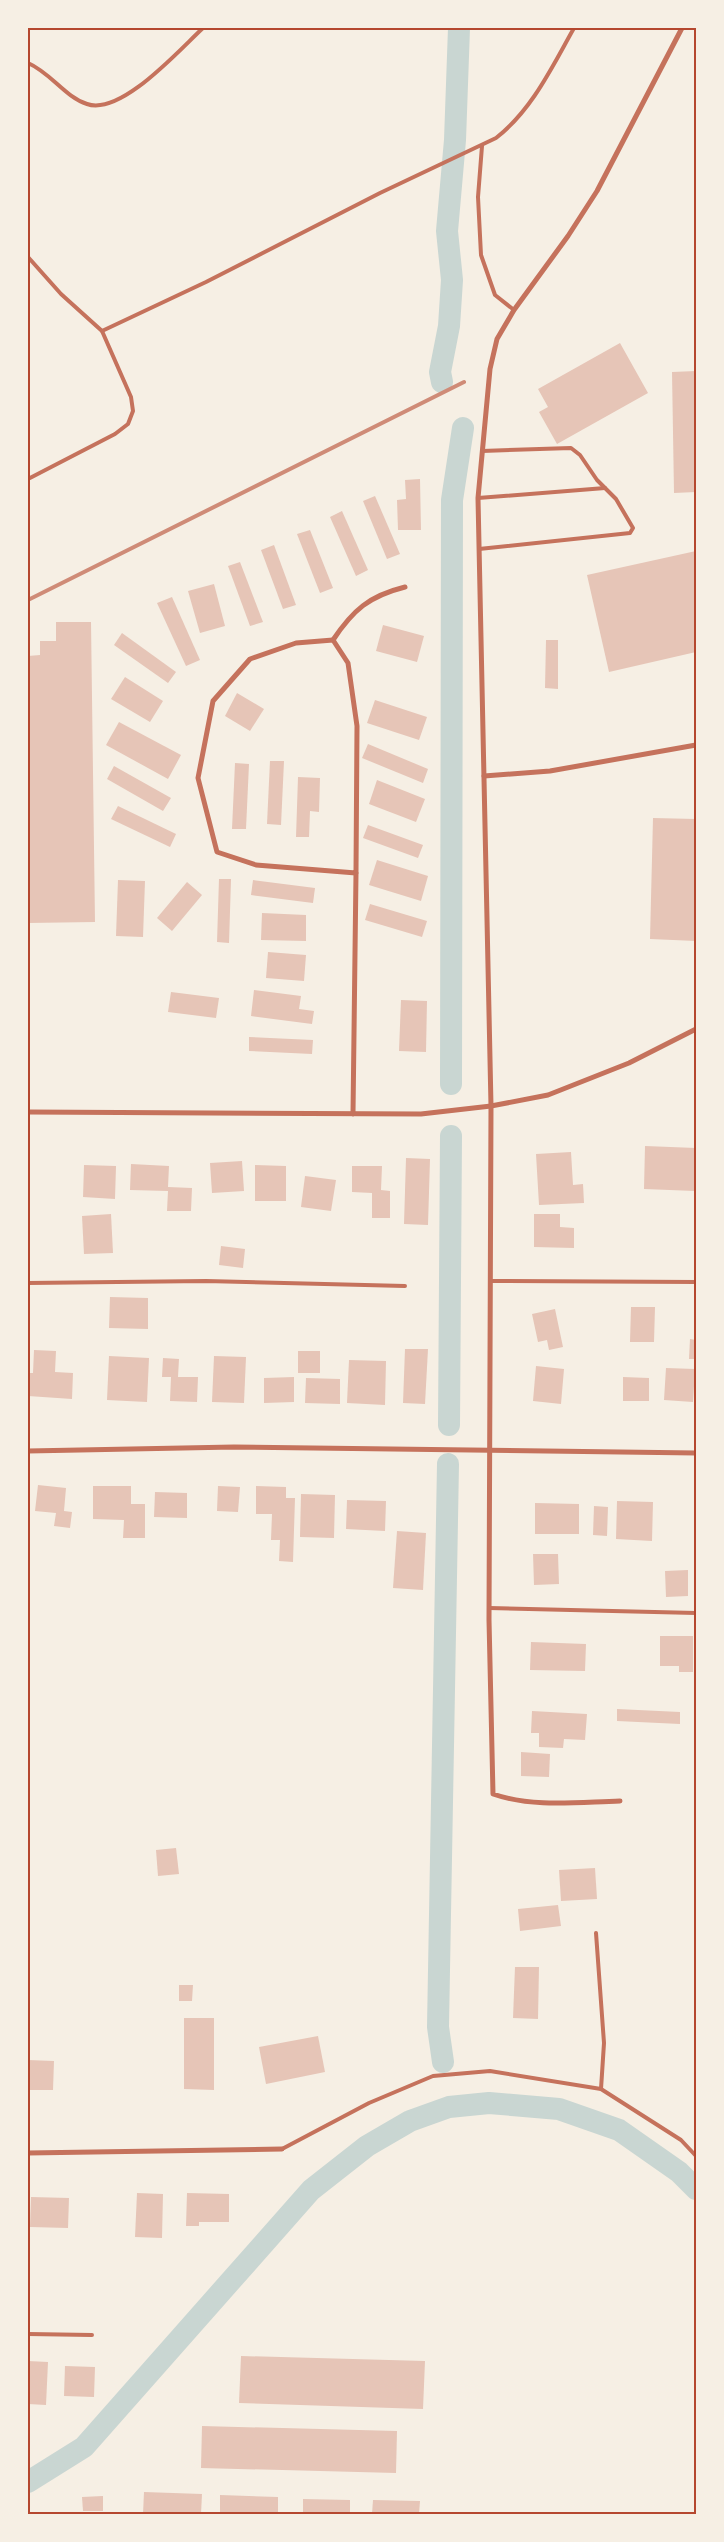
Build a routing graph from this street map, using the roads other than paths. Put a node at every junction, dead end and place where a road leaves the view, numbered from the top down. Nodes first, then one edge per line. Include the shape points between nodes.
1 (203, 28) edge
2 (574, 28) edge
3 (682, 28) edge
4 (28, 63) edge
5 (482, 146) junction
6 (28, 257) edge
7 (514, 310) junction
8 (102, 332) junction
9 (482, 451) junction
10 (28, 479) edge
11 (605, 488) junction
12 (478, 498) junction
13 (479, 549) junction
14 (405, 587) dead end
15 (332, 640) junction
16 (696, 744) edge
17 (484, 776) junction
18 (356, 873) junction
19 (696, 1028) edge
20 (491, 1106) junction
21 (28, 1112) edge
22 (354, 1114) junction
23 (490, 1281) junction
24 (696, 1282) edge
25 (28, 1283) edge
26 (406, 1286) dead end
27 (490, 1450) junction
28 (28, 1451) edge
29 (696, 1453) edge
30 (489, 1608) junction
31 (696, 1613) edge
32 (620, 1802) dead end
33 (596, 1933) dead end
34 (601, 2089) junction
35 (282, 2149) joint
36 (28, 2153) edge
37 (696, 2156) edge
38 (28, 2334) edge
39 (92, 2335) dead end

1 - 4 lane via 128,96 97,107 72,96 40,68
2 - 5 lane via 526,110 512,126
3 - 7 street via 597,191
5 - 7 lane via 478,197 481,255 495,295
5 - 8 lane via 443,162
6 - 8 lane
7 - 9 street via 497,339 490,369
8 - 10 lane via 131,397 133,412 128,424
9 - 11 lane via 571,448
9 - 12 street
11 - 12 lane
11 - 13 lane via 634,528 630,533
12 - 13 street
13 - 17 street
14 - 15 street via 364,603
15 - 18 street via 348,663 357,726
15 - 18 street via 296,643 250,659 213,701 198,778 217,852 256,865
16 - 17 street via 550,771
17 - 20 street
18 - 22 street
19 - 20 street via 629,1063 548,1095
20 - 22 street via 421,1114
20 - 23 street
21 - 22 street
23 - 24 lane
23 - 27 street
25 - 26 lane via 206,1281
27 - 28 street via 234,1446
27 - 29 street
27 - 30 street
30 - 31 lane
30 - 32 street via 493,1794 511,1800 541,1802
33 - 34 lane via 604,2043
34 - 35 lane via 490,2071 433,2076 369,2103
34 - 37 lane via 681,2140
35 - 36 street
38 - 39 lane

